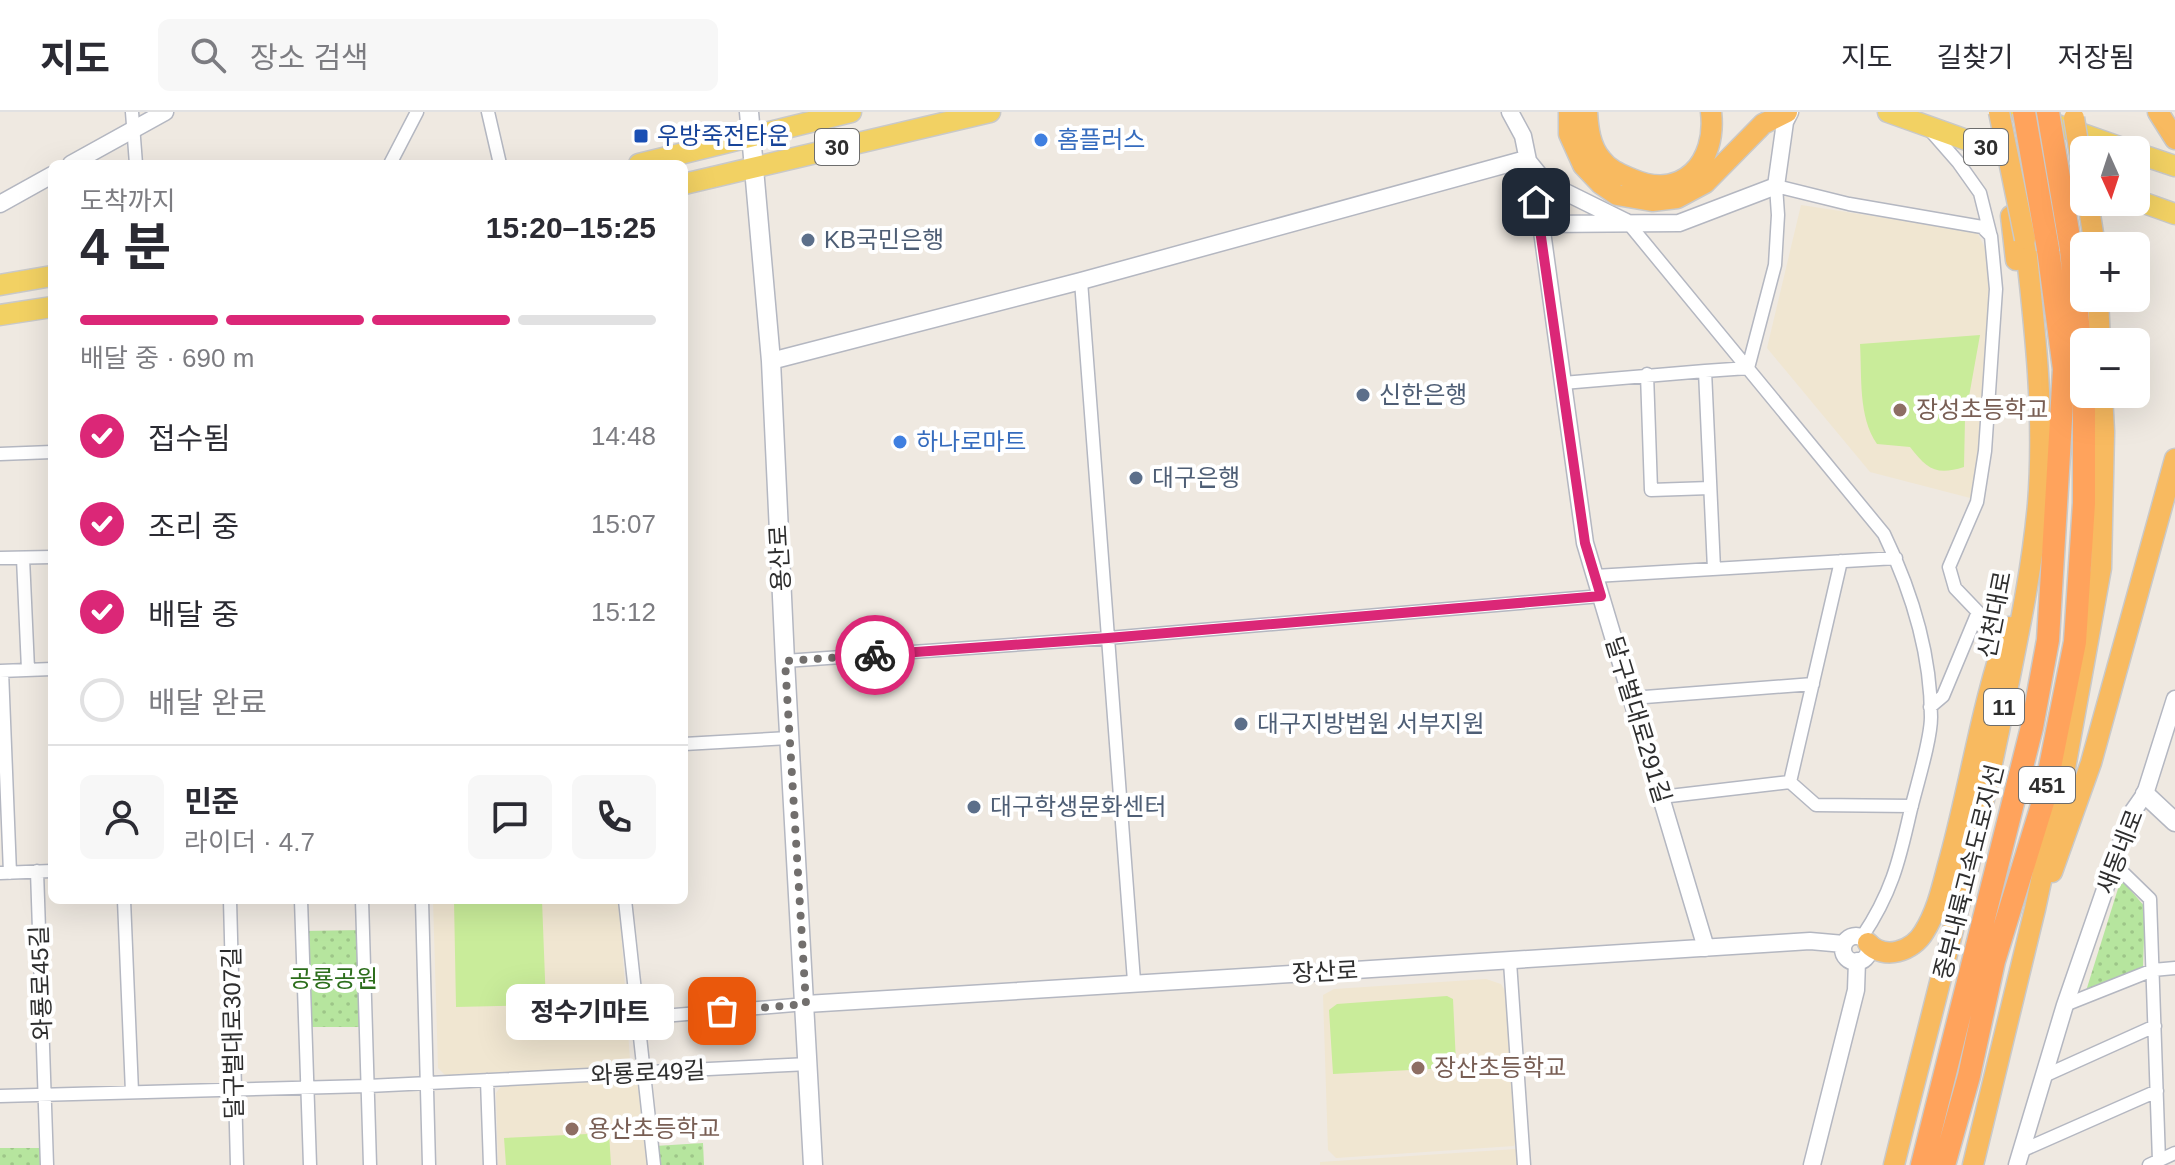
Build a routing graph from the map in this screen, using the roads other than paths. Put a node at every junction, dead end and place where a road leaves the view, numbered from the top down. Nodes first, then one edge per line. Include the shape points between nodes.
1 (165, 112) edge
2 (417, 112) edge
3 (488, 112) edge
4 (749, 112) edge
5 (851, 112) edge
6 (990, 112) edge
7 (1499, 112) edge
8 (1510, 112) edge
9 (1569, 112) edge
10 (1587, 112) edge
11 (1711, 112) edge
12 (1789, 112) edge
13 (1888, 112) edge
14 (1986, 112) edge
15 (1999, 112) edge
16 (2022, 112) edge
17 (2048, 112) edge
18 (2158, 112) edge
19 (2073, 115) edge
20 (134, 120) edge
21 (1925, 125) junction
22 (752, 135) junction
23 (2076, 136) edge
24 (2089, 136) edge
25 (2175, 139) edge
26 (2150, 158) edge
27 (1526, 159) junction
28 (77, 160) edge
29 (136, 160) edge
30 (392, 160) edge
31 (499, 160) edge
32 (655, 160) edge
33 (755, 165) junction
34 (2175, 166) edge
35 (2070, 176) edge
36 (48, 177) edge
37 (688, 183) edge
38 (1776, 186) junction
39 (0, 204) edge
40 (2150, 205) edge
41 (2175, 214) edge
42 (1541, 224) junction
43 (1629, 224) junction
44 (1991, 236) junction
45 (48, 277) edge
46 (1081, 281) junction
47 (0, 285) edge
48 (48, 308) edge
49 (0, 315) edge
50 (2079, 328) edge
51 (771, 361) junction
52 (1748, 368) junction
53 (1705, 371) junction
54 (1647, 374) junction
55 (1563, 383) junction
56 (2084, 408) edge
57 (2103, 408) edge
58 (2041, 425) junction
59 (48, 452) edge
60 (0, 454) edge
61 (2175, 459) edge
62 (1710, 488) junction
63 (48, 557) edge
64 (0, 558) edge
65 (23, 558) junction
66 (1896, 558) junction
67 (1841, 561) junction
68 (1714, 569) junction
69 (2030, 571) junction
70 (1595, 576) junction
71 (1601, 596) junction
72 (1108, 638) junction
73 (785, 661) junction
74 (28, 669) junction
75 (48, 669) edge
76 (1, 671) edge
77 (1813, 684) junction
78 (1632, 698) junction
79 (2175, 699) edge
80 (1930, 707) junction
81 (789, 738) junction
82 (688, 744) edge
83 (1790, 782) junction
84 (2145, 794) junction
85 (1661, 797) junction
86 (1912, 806) junction
87 (2175, 822) edge
88 (2114, 864) junction
89 (37, 871) junction
90 (48, 871) edge
91 (5, 873) edge
92 (124, 904) edge
93 (230, 904) edge
94 (301, 904) edge
95 (362, 904) edge
96 (422, 904) edge
97 (625, 904) edge
98 (2035, 909) junction
99 (1865, 940) junction
100 (1844, 944) junction
101 (1706, 948) junction
102 (1857, 961) junction
103 (1510, 962) junction
104 (2175, 968) edge
105 (2153, 970) junction
106 (1134, 981) junction
107 (806, 1004) junction
108 (2065, 1005) junction
109 (639, 1018) junction
110 (2155, 1026) junction
111 (809, 1064) junction
112 (644, 1073) junction
113 (2044, 1076) junction
114 (487, 1080) junction
115 (426, 1083) junction
116 (368, 1086) junction
117 (307, 1087) junction
118 (234, 1089) junction
119 (2157, 1091) junction
120 (132, 1092) junction
121 (45, 1095) junction
122 (0, 1096) edge
123 (2175, 1153) edge
124 (2019, 1158) edge
125 (2154, 1163) edge
126 (47, 1165) edge
127 (237, 1165) edge
128 (310, 1165) edge
129 (370, 1165) edge
130 (429, 1165) edge
131 (490, 1165) edge
132 (654, 1165) edge
133 (813, 1165) edge
134 (1524, 1165) edge
135 (1812, 1165) edge
136 (1894, 1165) edge
137 (1922, 1165) edge
138 (1944, 1165) edge
139 (1973, 1165) edge

1 - 20 street
2 - 30 street
3 - 31 street
4 - 22 main road, 용산로
5 - 22 main road, 30
6 - 33 main road, 30
7 - 27 street
8 - 27 street via 1523,136
9 - 12 highway via 1569,134 1583,165 1617,195 1652,201 1677,198 1705,183 1763,124
10 - 11 highway via 1599,157 1612,171 1647,185 1670,184 1694,173 1706,159
12 - 38 street
13 - 21 main road, 30
14 - 58 highway via 2011,216
15 - 58 highway, 신천대로 / 11, bridge via 2025,239
16 - 24 main road, 30
16 - 137 highway, 중부내륙고속도로지선 / 451, bridge via 2064,369 2048,640 2032,727
17 - 50 highway, bridge
18 - 25 highway
19 - 23 highway, bridge
20 - 28 street
20 - 29 street
21 - 35 main road, 30
21 - 44 street via 1980,193
22 - 32 main road, 30
22 - 33 main road, 용산로
26 - 34 main road
27 - 42 street, 달구벌대로291길
27 - 43 street via 1545,182
27 - 46 street
33 - 37 main road, 30
33 - 51 main road, 용산로
36 - 39 street
38 - 43 street via 1679,223
38 - 44 street via 1982,227
38 - 52 street via 1775,265
40 - 41 main road
42 - 43 street
42 - 55 street, 달구벌대로291길
43 - 52 street
44 - 80 street via 1996,289 1985,451 1977,502 1949,567 1955,588 1978,612 1943,696
45 - 47 main road
46 - 51 street
46 - 72 street
48 - 49 main road
51 - 73 main road, 용산로
52 - 53 street
52 - 66 street via 1884,534
53 - 54 street
53 - 62 street
54 - 55 street
54 - 62 street via 1651,490
55 - 70 street, 달구벌대로291길 via 1585,543
56 - 138 highway, 중부내륙고속도로지선 / 451 via 2075,642 2043,802 1994,961
57 - 98 highway via 2101,568
58 - 69 highway, 신천대로 / 11
59 - 60 street
61 - 98 highway via 2091,763
62 - 68 street
63 - 65 street
64 - 65 street
65 - 74 street
66 - 67 street
66 - 80 street via 1924,648
67 - 68 street
67 - 77 street
68 - 70 street
69 - 99 highway via 1994,668 1935,911 1923,936 1904,951 1878,951
69 - 136 highway, 신천대로 / 11 via 1989,784
70 - 71 street, 달구벌대로291길
71 - 72 street
71 - 78 street, 달구벌대로291길
72 - 73 street
72 - 106 street
73 - 81 main road, 용산로
74 - 75 street
74 - 76 street
76 - 91 street
77 - 78 street
77 - 83 street
78 - 85 street, 달구벌대로291길
79 - 84 street, 새동네로
80 - 86 street via 1932,719
81 - 82 street
81 - 107 main road, 용산로
83 - 85 street
83 - 86 street via 1816,805
84 - 87 main road
84 - 88 street, 새동네로 via 2131,814
85 - 101 street, 달구벌대로291길
86 - 99 street via 1896,872
88 - 105 street via 2150,899
88 - 108 street, 새동네로
89 - 90 street
89 - 91 street
89 - 121 street, 와룡로45길
92 - 120 street
93 - 118 street, 달구벌대로307길
94 - 117 street
95 - 116 street
96 - 115 street
97 - 109 street
98 - 139 highway
99 - 100 street via 1853,936
99 - 102 street via 1867,955
100 - 101 street, 장산로
100 - 102 street via 1846,956
101 - 103 street, 장산로
102 - 135 street via 1856,990
103 - 106 street, 장산로
103 - 134 street
104 - 105 street
105 - 108 street
105 - 110 street
106 - 107 street, 장산로
107 - 109 street
107 - 111 main road, 용산로
108 - 113 street, 새동네로
109 - 112 street
110 - 113 street
110 - 119 street
111 - 112 street, 와룡로49길
111 - 133 main road, 용산로
112 - 114 street, 와룡로49길
112 - 132 street
113 - 124 street, 새동네로
114 - 115 street, 와룡로49길
114 - 131 street
115 - 116 street, 와룡로49길
115 - 130 street
116 - 117 street, 와룡로49길
116 - 129 street
117 - 118 street, 와룡로49길
117 - 128 street
118 - 120 street, 와룡로49길
118 - 127 street, 달구벌대로307길
119 - 124 street, 새동네로
119 - 125 street
120 - 121 street, 와룡로49길
121 - 122 street, 와룡로49길
121 - 126 street
123 - 125 street

